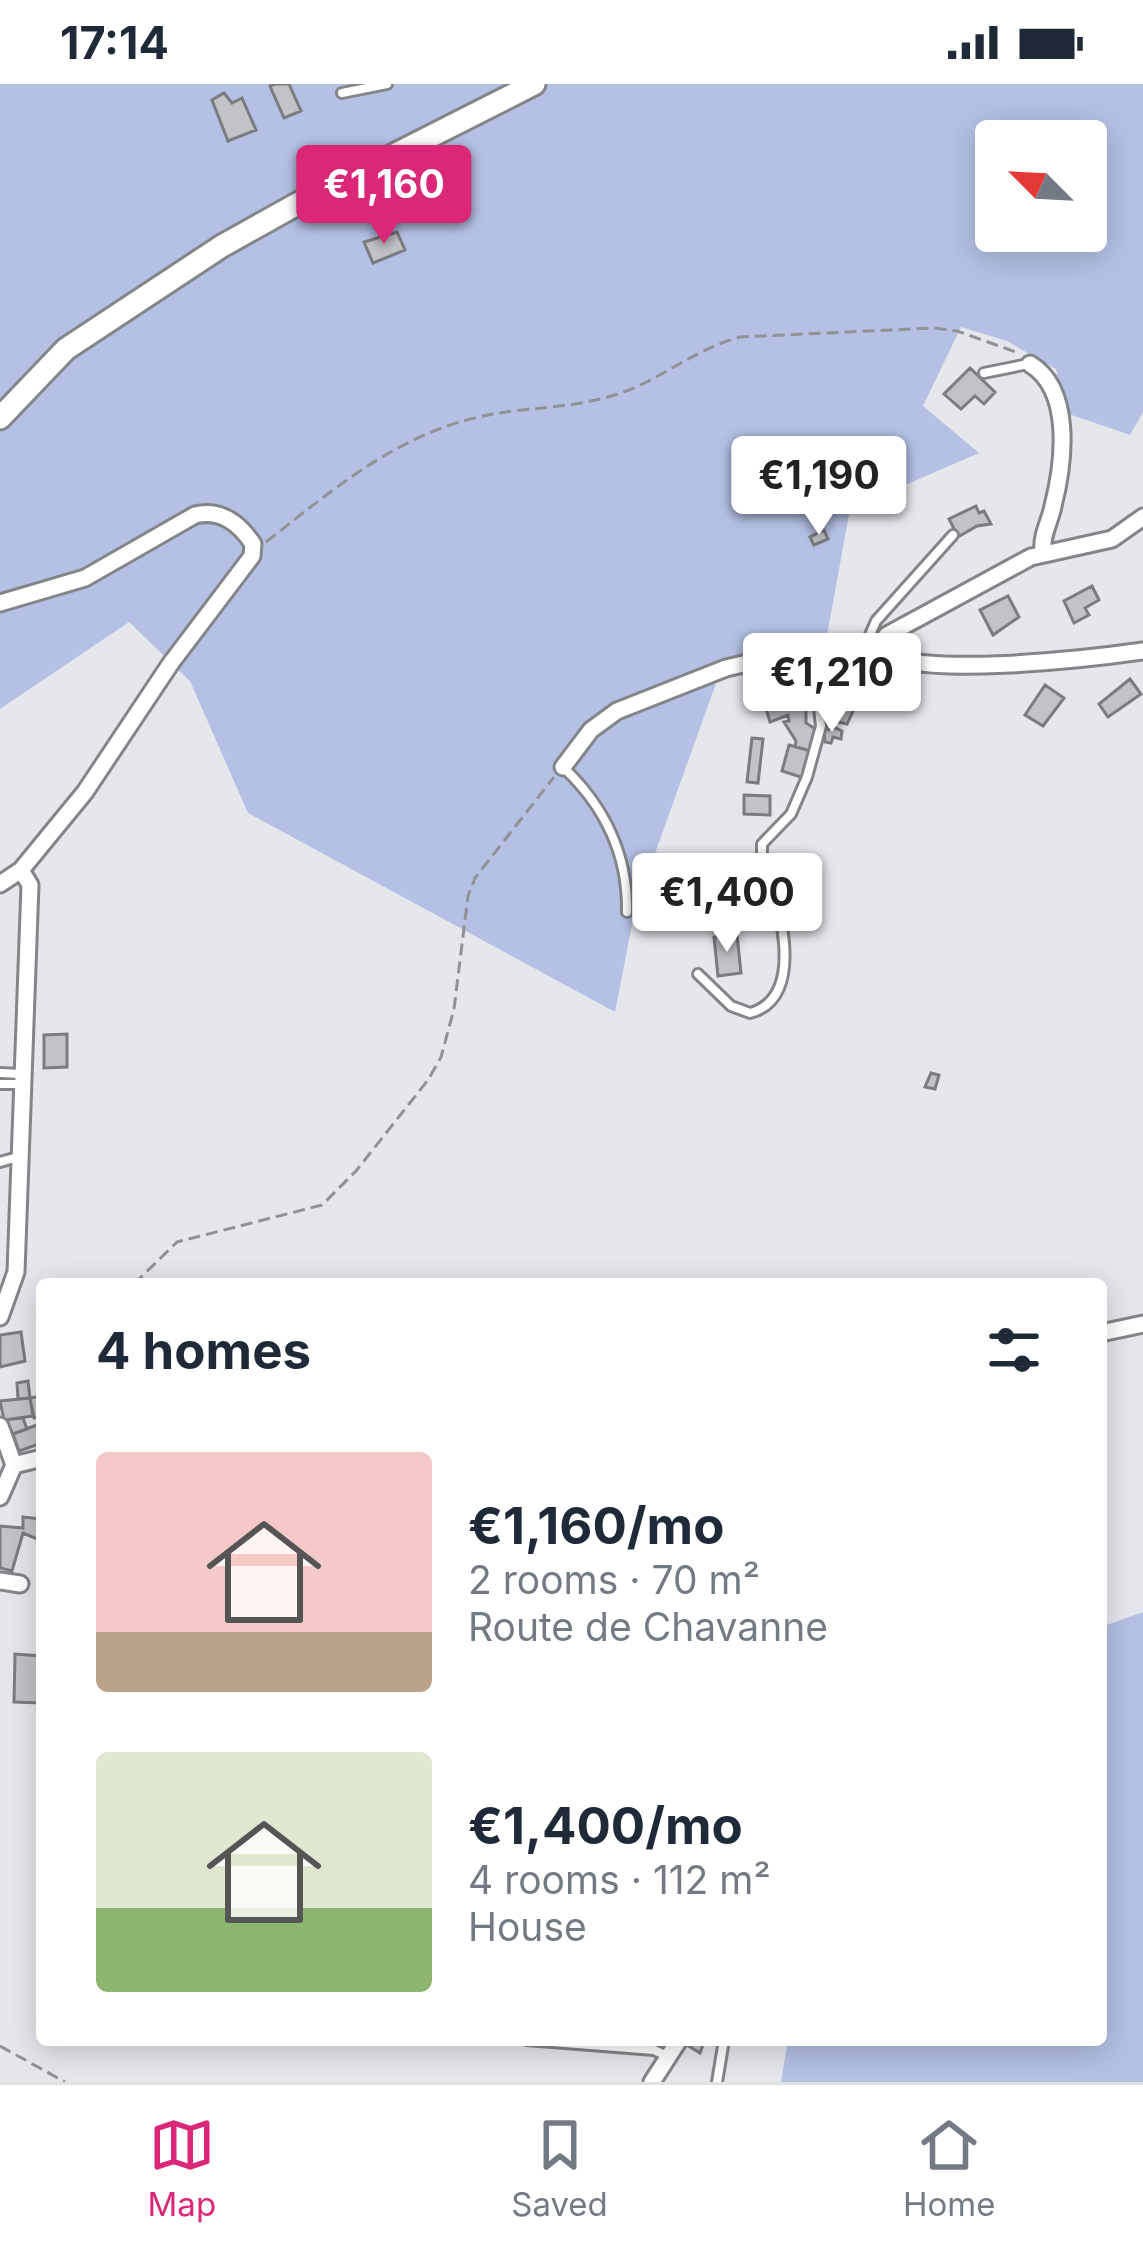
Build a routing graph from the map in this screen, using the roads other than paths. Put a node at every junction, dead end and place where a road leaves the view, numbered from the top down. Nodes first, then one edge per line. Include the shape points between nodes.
1 (387, 84) edge
2 (534, 84) edge
3 (342, 93) dead end
4 (1030, 364) joint
5 (984, 373) dead end
6 (0, 418) edge
7 (1143, 517) edge
8 (952, 535) dead end
9 (1043, 552) junction
10 (0, 603) edge
11 (877, 650) junction
12 (1143, 651) edge
13 (824, 659) junction
14 (563, 767) joint
15 (21, 870) junction
16 (0, 884) edge
17 (627, 912) dead end
18 (698, 974) dead end
19 (0, 1073) edge
20 (22, 1079) junction
21 (0, 1084) edge
22 (18, 1157) junction
23 (0, 1162) edge
24 (5, 1293) edge
25 (0, 1317) edge
26 (1143, 1324) edge
27 (1107, 1332) edge
28 (0, 1426) edge
29 (36, 1460) edge
30 (14, 1465) junction
31 (0, 1497) edge
32 (0, 1580) edge
33 (20, 1584) dead end
34 (603, 2046) edge
35 (674, 2046) edge
36 (723, 2046) edge
37 (667, 2056) junction
38 (652, 2082) edge
39 (717, 2082) edge

1 - 3 lane
2 - 6 main road via 222,246 66,349
4 - 5 lane
4 - 9 street via 1050,381 1058,408 1058,487
7 - 9 street via 1112,539
8 - 11 lane via 876,621 869,637
9 - 11 street via 887,635
10 - 15 street via 86,578 195,515 232,521 253,544 85,792
11 - 12 street via 967,666
11 - 13 street
13 - 14 street via 726,668 617,711
13 - 18 lane via 821,726 807,777 791,814 762,844 784,948 782,982 769,1005 750,1013
14 - 17 lane via 608,825
15 - 16 street
15 - 20 street via 30,885
19 - 20 lane
20 - 21 lane
20 - 22 street
22 - 23 lane
22 - 24 street via 16,1272
24 - 25 street
26 - 27 street
28 - 30 street
29 - 30 street
30 - 31 street
32 - 33 street
34 - 37 lane
35 - 37 street
36 - 39 lane
37 - 38 street

